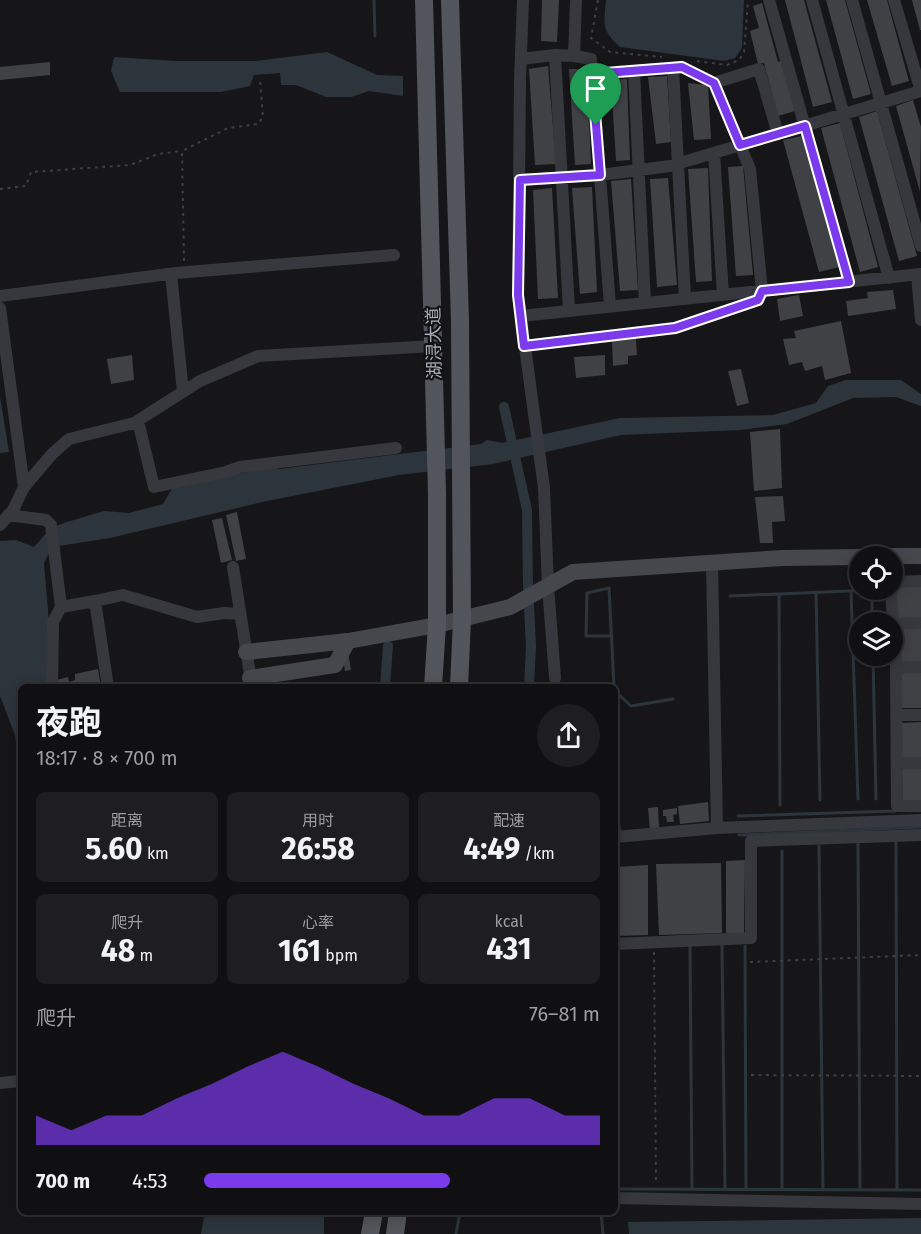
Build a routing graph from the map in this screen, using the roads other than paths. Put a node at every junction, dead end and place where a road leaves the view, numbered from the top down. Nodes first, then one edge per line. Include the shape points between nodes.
1 (424, 0) edge
2 (450, 0) edge
3 (523, 0) edge
4 (576, 0) edge
5 (770, 0) edge
6 (812, 0) edge
7 (852, 0) edge
8 (894, 0) edge
9 (555, 55) junction
10 (574, 56) junction
11 (521, 59) junction
12 (671, 63) junction
13 (634, 71) junction
14 (592, 74) junction
15 (714, 83) junction
16 (921, 91) edge
17 (881, 103) junction
18 (844, 114) junction
19 (805, 126) junction
20 (778, 134) junction
21 (740, 145) junction
22 (714, 153) junction
23 (678, 164) junction
24 (639, 170) junction
25 (600, 175) junction
26 (562, 177) junction
27 (520, 180) junction
28 (921, 246) edge
29 (394, 255) dead end
30 (171, 274) junction
31 (919, 274) edge
32 (889, 278) junction
33 (849, 282) junction
34 (762, 291) junction
35 (723, 295) junction
36 (0, 296) edge
37 (684, 299) junction
38 (645, 303) junction
39 (610, 306) junction
40 (0, 308) edge
41 (569, 311) junction
42 (521, 316) junction
43 (921, 320) edge
44 (434, 346) junction
45 (524, 346) junction
46 (183, 392) junction
47 (138, 421) junction
48 (396, 448) dead end
49 (24, 486) junction
50 (4, 520) edge
51 (903, 556) edge
52 (921, 556) edge
53 (849, 557) edge
54 (712, 563) junction
55 (233, 567) dead end
56 (921, 581) edge
57 (903, 582) edge
58 (548, 586) junction
59 (95, 601) junction
60 (61, 607) junction
61 (240, 614) junction
62 (462, 619) junction
63 (921, 623) edge
64 (903, 624) edge
65 (436, 625) junction
66 (348, 640) junction
67 (246, 652) junction
68 (921, 667) edge
69 (896, 668) joint
70 (555, 678) dead end
71 (251, 682) edge
72 (52, 684) edge
73 (108, 684) edge
74 (433, 684) edge
75 (459, 684) edge
76 (921, 715) edge
77 (897, 716) junction
78 (921, 763) edge
79 (897, 764) junction
80 (921, 806) edge
81 (921, 820) edge
82 (717, 828) junction
83 (921, 835) edge
84 (618, 837) edge
85 (618, 944) edge
86 (18, 1081) edge
87 (0, 1083) edge
88 (618, 1197) edge
89 (921, 1204) edge
90 (373, 1215) edge
91 (398, 1215) edge
92 (369, 1234) edge
93 (395, 1234) edge

1 - 44 main road, 湖浔大道
2 - 62 main road, 湖浔大道 via 460,321
3 - 11 street
4 - 10 street
5 - 19 street
6 - 18 street
7 - 17 street
8 - 16 street
9 - 10 street
9 - 11 street
9 - 26 street
10 - 14 street via 591,59
11 - 27 street
12 - 13 street
12 - 15 street
12 - 23 street
13 - 14 street
13 - 24 street
14 - 25 street
15 - 20 street via 759,69
15 - 21 street
16 - 17 street
17 - 18 street
17 - 28 street
18 - 19 street
18 - 32 street
19 - 20 street
19 - 33 street
20 - 21 street
21 - 22 street
21 - 34 street via 750,169
22 - 23 street
22 - 35 street
23 - 24 street
23 - 37 street
24 - 25 street
24 - 38 street
25 - 26 street
25 - 39 street
26 - 27 street
26 - 41 street
27 - 42 street
29 - 30 street
30 - 36 street
30 - 46 street
31 - 32 street
31 - 43 street
32 - 33 street
33 - 34 street
34 - 35 street
34 - 45 street via 758,300 675,328
35 - 37 street
37 - 38 street
38 - 39 street
39 - 41 street
40 - 49 street
41 - 42 street
42 - 45 street
44 - 46 street via 258,356
44 - 65 main road, 湖浔大道
45 - 58 street via 544,488
46 - 47 street
47 - 48 street via 154,487 240,466
47 - 49 street via 69,439
49 - 50 street
50 - 60 street via 46,520 51,525
51 - 52 street
53 - 54 street
54 - 58 street via 573,572
54 - 82 street
55 - 61 street
56 - 57 street
58 - 62 street via 510,607
58 - 70 street
59 - 60 street
59 - 61 street via 123,595 197,617
59 - 73 street
60 - 72 street via 53,622
61 - 67 street
62 - 65 street
62 - 75 main road, 湖浔大道
63 - 64 street
65 - 66 street
65 - 74 main road, 湖浔大道
66 - 67 street
66 - 71 street via 335,666
67 - 71 street
68 - 69 street
69 - 77 street
76 - 77 street
77 - 79 street
78 - 79 street
79 - 80 street via 897,806
81 - 82 street
82 - 84 street
83 - 85 street via 751,841 751,938
86 - 87 street
88 - 89 street
90 - 92 main road
91 - 93 main road

